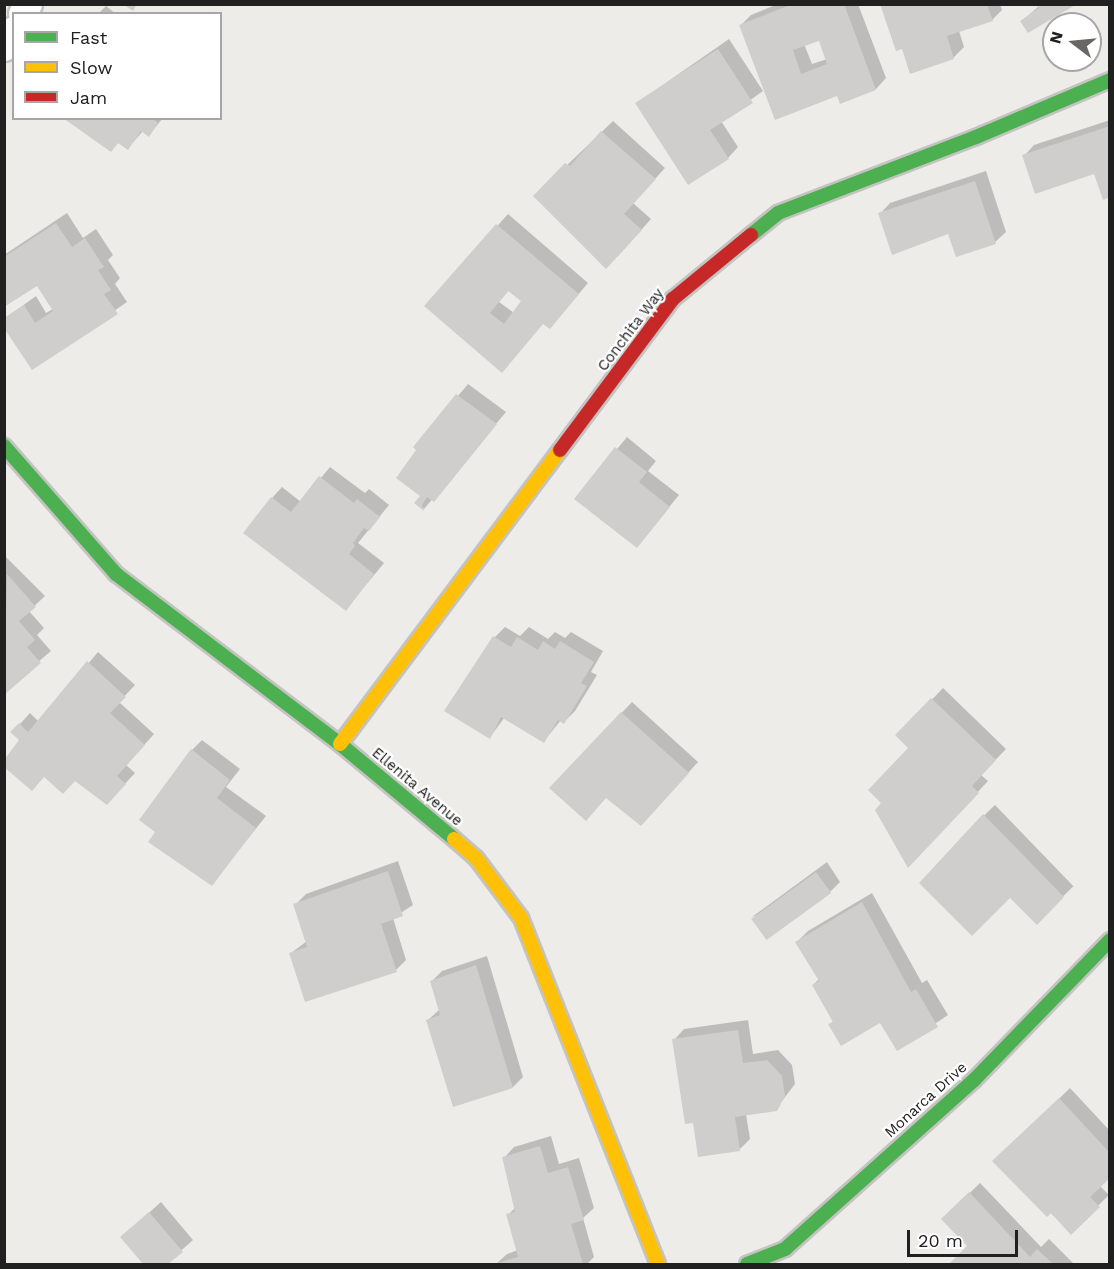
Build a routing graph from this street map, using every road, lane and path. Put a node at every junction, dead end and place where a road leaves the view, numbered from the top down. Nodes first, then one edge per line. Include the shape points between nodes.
1 (12, 34) edge
2 (4, 47) edge
3 (1110, 80) edge
4 (4, 446) edge
5 (340, 744) junction
6 (1110, 939) edge
7 (658, 1264) edge
8 (747, 1264) edge

1 - 2 street
3 - 5 street, Conchita Way via 976,137 778,213 673,299
4 - 5 street, Ellenita Avenue via 116,574
5 - 7 street, Ellenita Avenue via 476,858 521,918
6 - 8 street, Monarca Drive via 965,1088 785,1249

